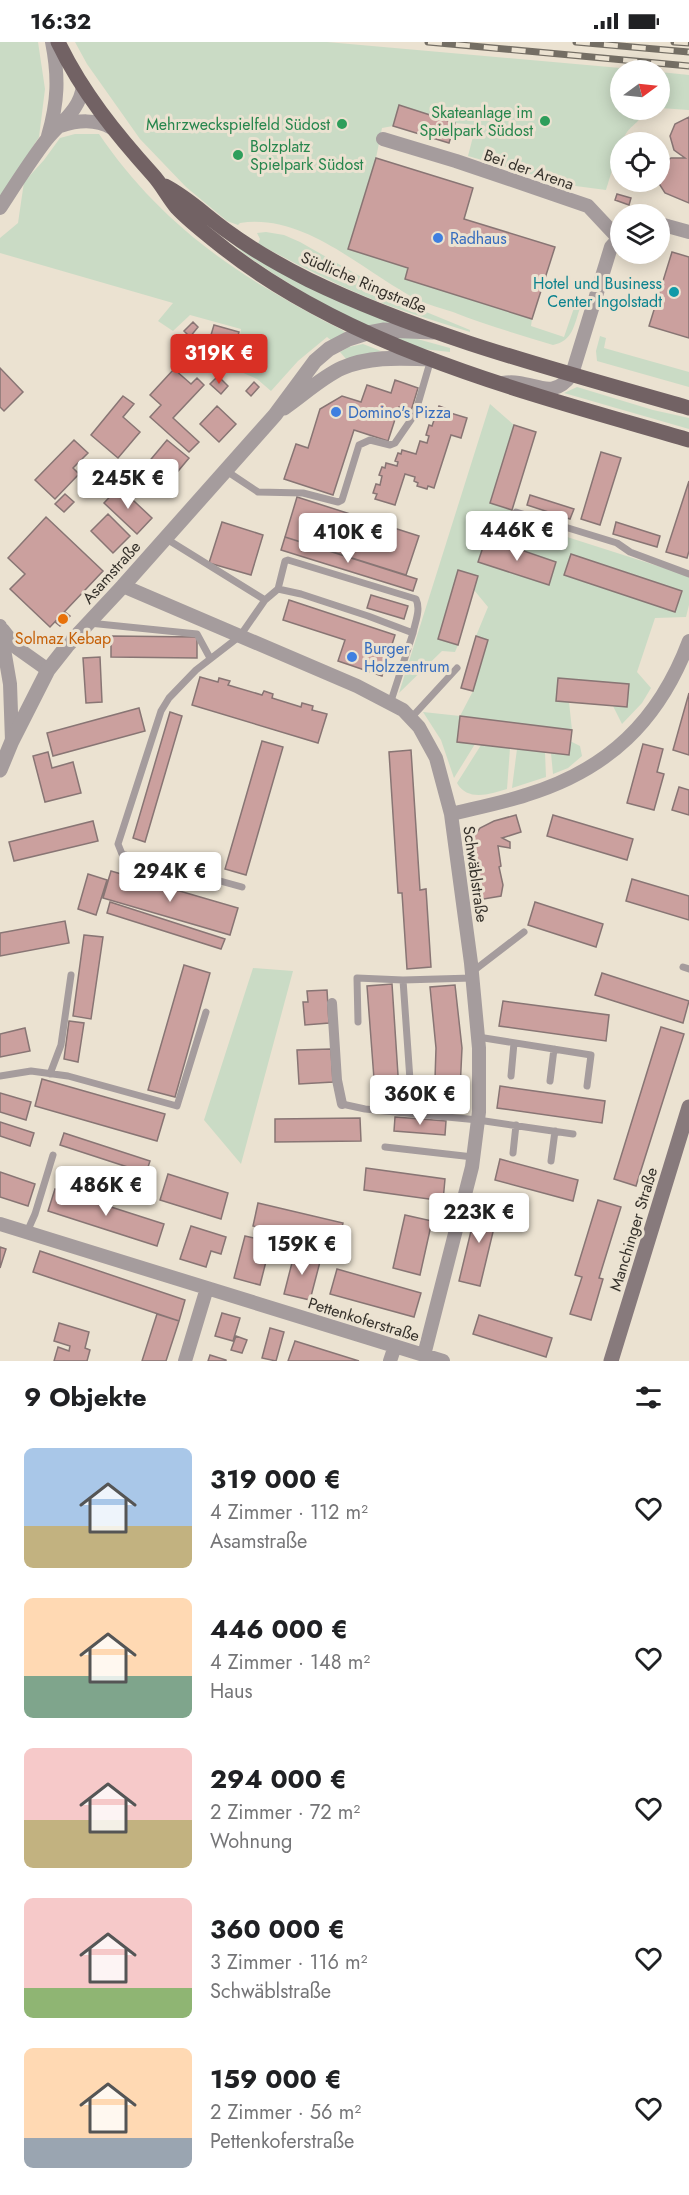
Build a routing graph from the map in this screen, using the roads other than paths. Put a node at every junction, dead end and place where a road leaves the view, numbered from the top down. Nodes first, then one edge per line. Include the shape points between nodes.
1 (52, 42) edge
2 (58, 42) edge
3 (83, 86) junction
4 (58, 127) junction
5 (112, 128) junction
6 (48, 138) junction
7 (383, 139) dead end
8 (162, 185) junction
9 (0, 208) edge
10 (610, 227) edge
11 (670, 227) edge
12 (689, 232) edge
13 (610, 250) edge
14 (367, 333) junction
15 (439, 333) junction
16 (431, 359) junction
17 (572, 374) junction
18 (501, 383) junction
19 (689, 408) edge
20 (275, 415) junction
21 (689, 440) edge
22 (225, 470) junction
23 (516, 512) dead end
24 (165, 538) junction
25 (689, 574) edge
26 (123, 586) junction
27 (278, 589) junction
28 (266, 600) junction
29 (89, 623) junction
30 (0, 626) edge
31 (413, 633) junction
32 (240, 636) junction
33 (689, 641) edge
34 (210, 658) junction
35 (458, 668) dead end
36 (48, 670) junction
37 (5, 684) edge
38 (390, 704) junction
39 (411, 718) junction
40 (12, 741) junction
41 (0, 771) edge
42 (451, 814) junction
43 (242, 887) dead end
44 (524, 932) dead end
45 (71, 975) dead end
46 (472, 975) junction
47 (403, 980) junction
48 (333, 1003) dead end
49 (206, 1012) dead end
50 (358, 1022) dead end
51 (478, 1037) junction
52 (514, 1043) junction
53 (554, 1049) junction
54 (51, 1074) junction
55 (0, 1076) edge
56 (511, 1076) dead end
57 (410, 1080) dead end
58 (550, 1081) dead end
59 (586, 1086) dead end
60 (342, 1104) joint
61 (689, 1107) edge
62 (478, 1120) junction
63 (516, 1125) junction
64 (555, 1131) junction
65 (573, 1134) dead end
66 (385, 1147) dead end
67 (513, 1153) dead end
68 (52, 1155) dead end
69 (473, 1156) junction
70 (551, 1161) dead end
71 (0, 1224) edge
72 (27, 1232) junction
73 (207, 1288) junction
74 (395, 1346) junction
75 (424, 1355) junction
76 (185, 1361) edge
77 (390, 1361) edge
78 (443, 1361) edge
79 (611, 1361) edge

1 - 6 street via 58,81
2 - 3 main road, Südliche Ringstraße
3 - 4 street via 79,102
3 - 5 main road, Südliche Ringstraße
4 - 5 street via 91,121
4 - 6 street
5 - 8 main road, Südliche Ringstraße
6 - 9 street
7 - 10 street, Bei der Arena via 588,206
8 - 14 main road, Südliche Ringstraße via 177,207 262,276
8 - 15 main road, Südliche Ringstraße via 268,259 310,281
11 - 12 street
13 - 17 street, Bei der Arena
14 - 15 street, Asamstraße
14 - 16 main road, Südliche Ringstraße
14 - 20 street, Asamstraße via 328,349
15 - 17 main road, Südliche Ringstraße
16 - 18 main road, Südliche Ringstraße
16 - 20 street, Asamstraße via 387,358 342,368
16 - 22 lane via 415,414 395,443 370,440 359,445 342,500 303,493 258,492
17 - 18 street, Südliche Ringstraße via 557,389 521,382
17 - 19 main road, Südliche Ringstraße
18 - 21 main road, Südliche Ringstraße
20 - 22 street, Asamstraße
22 - 24 street, Asamstraße
23 - 25 lane via 617,543 630,552
24 - 26 street, Asamstraße
24 - 28 lane
26 - 29 street, Asamstraße
26 - 32 street, Schwäblstraße
27 - 28 lane
27 - 31 lane
27 - 31 lane via 285,561 292,560 416,599 418,612
28 - 32 lane
29 - 34 lane via 197,634
29 - 36 street, Asamstraße
30 - 36 street via 17,648
30 - 37 street
31 - 38 lane
32 - 34 lane
32 - 38 street, Schwäblstraße
33 - 42 street via 664,695 641,726 608,756 572,778 526,795
34 - 43 lane via 161,711 118,844 122,854
35 - 39 lane
36 - 40 street, Asamstraße
37 - 40 street
38 - 39 street, Schwäblstraße
39 - 42 street, Schwäblstraße via 436,758
40 - 41 street, Asamstraße
42 - 46 street, Schwäblstraße
44 - 46 lane
45 - 54 lane via 61,1045
46 - 47 lane
46 - 51 street, Schwäblstraße
47 - 50 lane via 357,978
47 - 57 lane
48 - 60 street
49 - 54 lane via 177,1106
51 - 52 lane
51 - 62 street, Schwäblstraße
52 - 53 lane
52 - 56 lane
53 - 58 lane
53 - 59 lane via 591,1055
54 - 55 lane via 31,1071
60 - 62 lane
61 - 79 main road, Manchinger Straße
62 - 63 lane
62 - 69 street, Schwäblstraße
63 - 64 lane
63 - 67 lane
64 - 65 lane
64 - 70 lane
66 - 69 lane
68 - 72 lane
69 - 75 street, Schwäblstraße
71 - 72 street, Pettenkoferstraße
72 - 73 street, Pettenkoferstraße
73 - 74 street, Pettenkoferstraße
73 - 76 street
74 - 75 street, Pettenkoferstraße
74 - 77 street
75 - 78 street, Pettenkoferstraße

